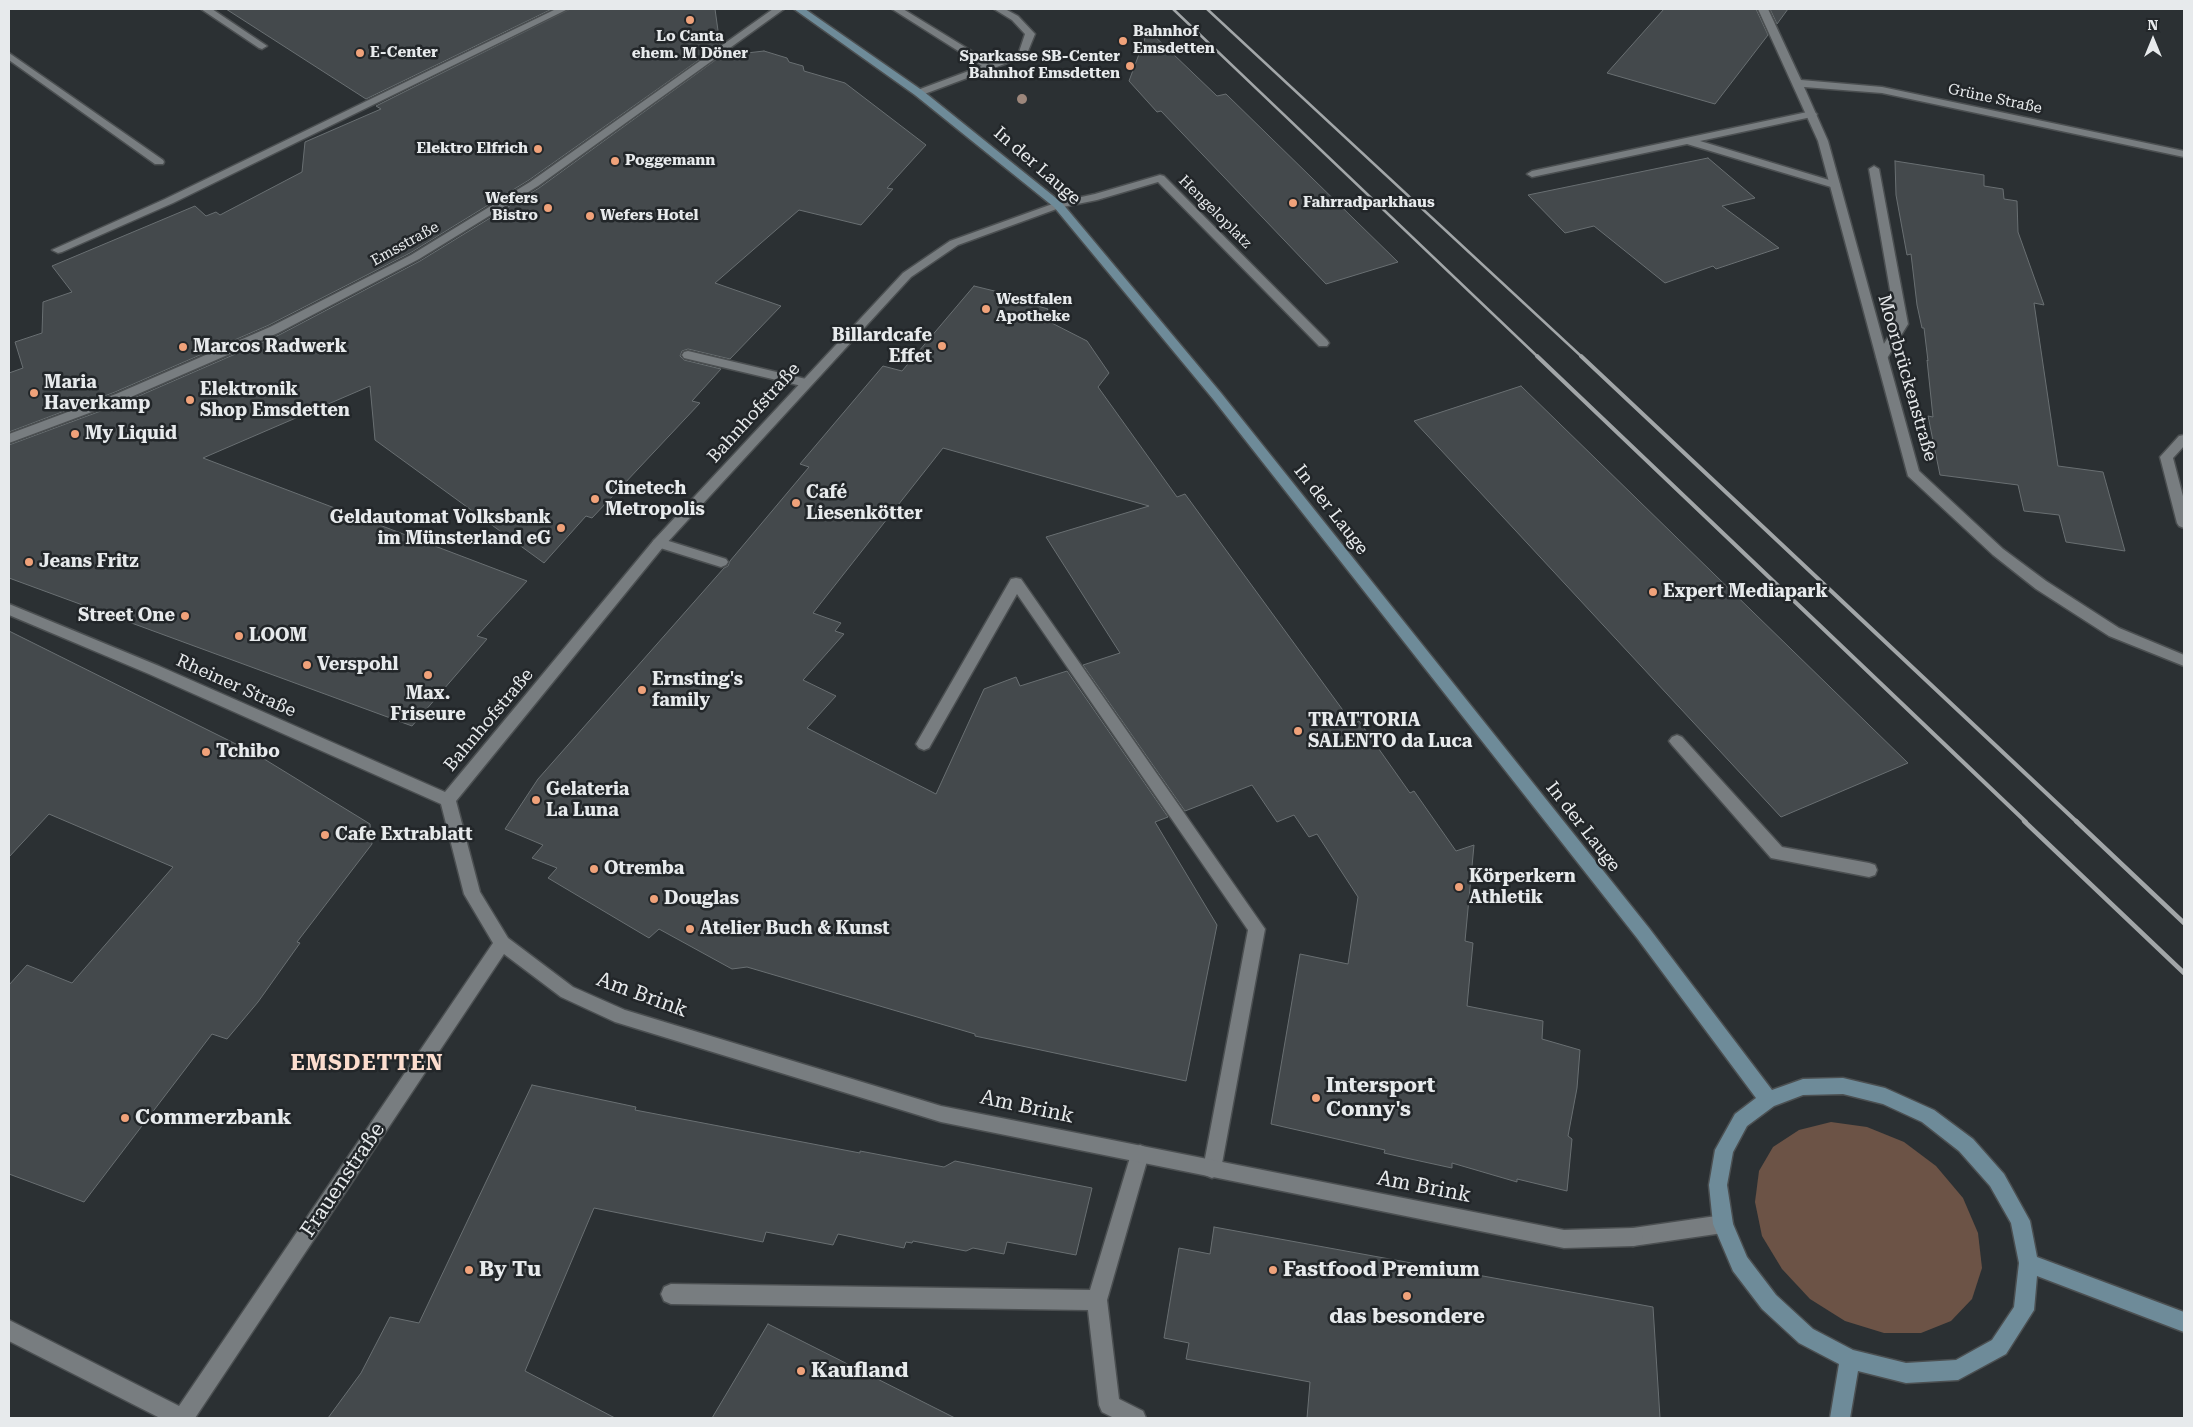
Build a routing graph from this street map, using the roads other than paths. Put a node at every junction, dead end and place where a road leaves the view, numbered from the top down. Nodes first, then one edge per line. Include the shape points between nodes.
1 (206, 9) edge
2 (563, 9) edge
3 (779, 9) edge
4 (799, 9) edge
5 (897, 9) edge
6 (999, 9) edge
7 (1763, 9) edge
8 (262, 46) dead end
9 (9, 56) edge
10 (989, 66) junction
11 (1798, 83) junction
12 (919, 93) junction
13 (1812, 114) junction
14 (1686, 140) junction
15 (2184, 154) edge
16 (159, 162) dead end
17 (1874, 169) dead end
18 (1532, 174) dead end
19 (1835, 185) junction
20 (1058, 205) junction
21 (58, 250) dead end
22 (1323, 343) dead end
23 (688, 355) dead end
24 (1882, 357) junction
25 (806, 383) junction
26 (9, 439) edge
27 (2184, 439) edge
28 (2184, 523) edge
29 (660, 544) junction
30 (721, 562) dead end
31 (9, 609) edge
32 (2184, 661) edge
33 (1677, 741) dead end
34 (924, 744) dead end
35 (448, 800) junction
36 (1869, 870) dead end
37 (502, 943) junction
38 (1768, 1100) junction
39 (1140, 1154) junction
40 (1212, 1169) junction
41 (1723, 1224) junction
42 (2029, 1263) junction
43 (671, 1294) dead end
44 (1097, 1300) junction
45 (2184, 1322) edge
46 (9, 1330) edge
47 (1850, 1359) junction
48 (182, 1418) edge
49 (1136, 1418) edge
50 (1840, 1418) edge

1 - 8 street
2 - 21 street via 169,201
3 - 26 street, Emsstraße via 610,132 416,257 274,330 120,397
4 - 12 street, In der Lauge
5 - 10 street
6 - 10 street via 1015,18 1030,34 1022,54
7 - 11 street, Moorbrückenstraße
9 - 16 street
10 - 12 street
11 - 13 street, Moorbrückenstraße
11 - 15 street, Grüne Straße via 1882,90
12 - 20 street, In der Lauge
13 - 14 street
13 - 19 street, Moorbrückenstraße
14 - 18 street
14 - 19 street
17 - 24 street via 1902,324
19 - 24 street, Moorbrückenstraße
20 - 22 street, Hengeloplatz via 1160,178
20 - 25 street, Bahnhofstraße via 954,242 907,275
20 - 38 street, In der Lauge via 1217,396 1446,684 1643,933
23 - 25 street
24 - 32 street, Moorbrückenstraße via 1913,473 1998,552 2041,585 2114,632
25 - 29 street, Bahnhofstraße
27 - 28 street via 2166,457
29 - 30 street
29 - 35 street, Bahnhofstraße
31 - 35 street, Rheiner Straße
33 - 36 street via 1777,853
34 - 40 street via 1016,583 1256,928
35 - 37 street, Am Brink via 472,894
37 - 39 street, Am Brink via 567,992 621,1017 941,1114
37 - 48 street, Frauenstraße
38 - 41 street via 1741,1120 1724,1150 1718,1184
38 - 42 street via 1803,1088 1843,1086 1885,1096 1928,1116 1966,1144 1997,1180 2020,1221
39 - 40 street, Am Brink
39 - 44 street
40 - 41 street, Am Brink via 1564,1238 1633,1237
41 - 47 street via 1740,1264 1769,1302 1806,1336
42 - 45 street
42 - 47 street via 2024,1310 1999,1347 1958,1370 1906,1374
43 - 44 street
44 - 49 street via 1109,1405
46 - 48 street, Frauenstraße
47 - 50 street

